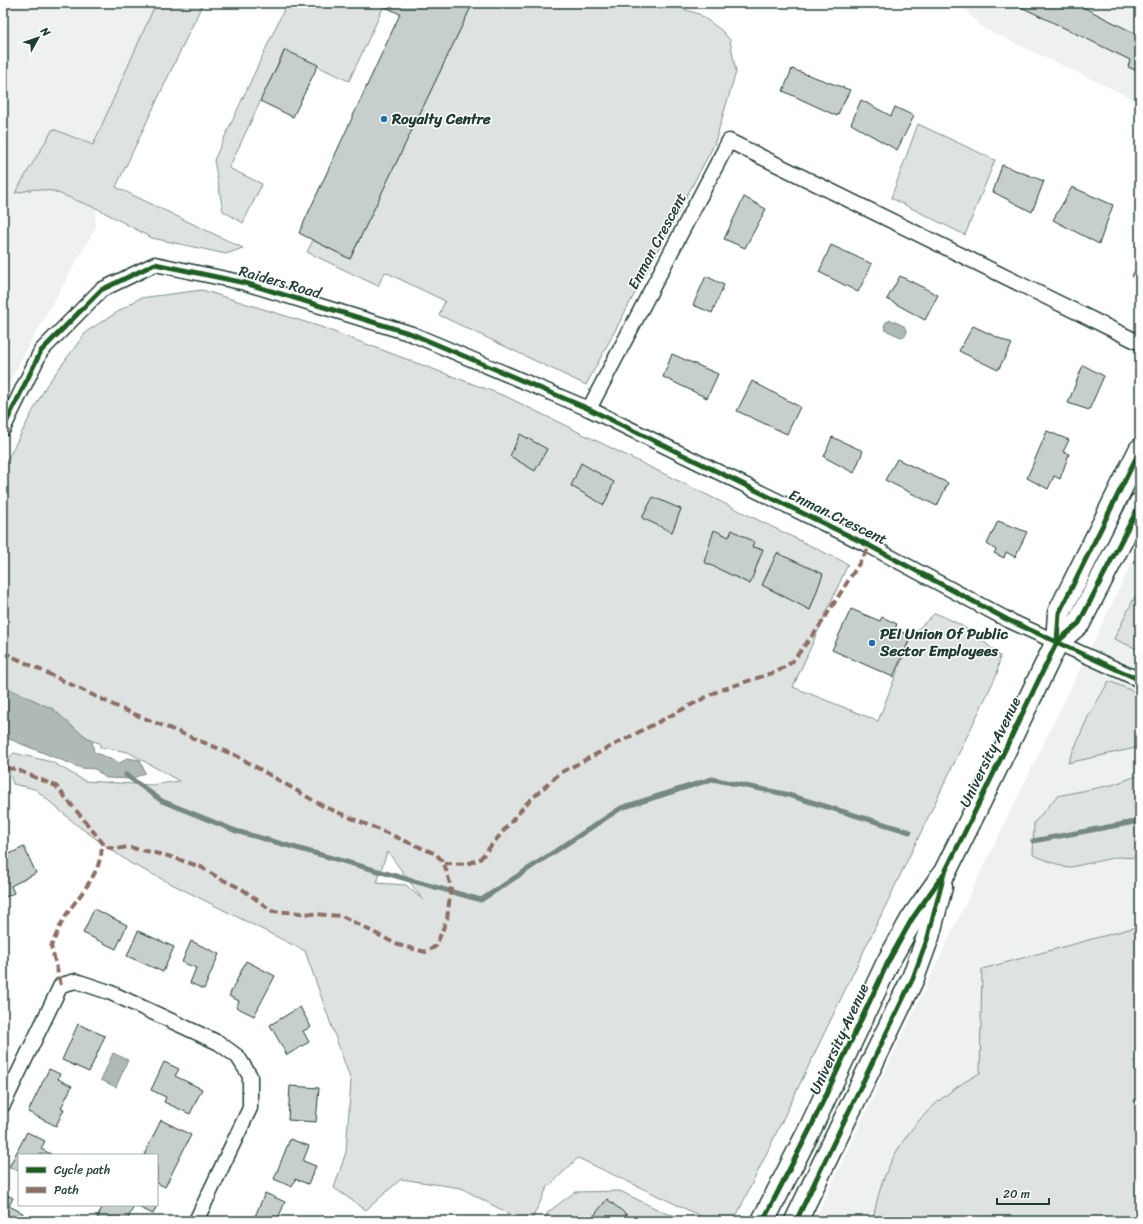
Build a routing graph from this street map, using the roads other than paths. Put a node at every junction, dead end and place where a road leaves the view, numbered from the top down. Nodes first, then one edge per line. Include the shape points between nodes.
1 (1140, 343) edge
2 (589, 409) junction
3 (3, 429) edge
4 (1140, 450) edge
5 (1140, 504) edge
6 (1066, 646) junction
7 (1140, 680) edge
8 (945, 872) junction
9 (3, 1106) edge
10 (196, 1221) edge
11 (763, 1221) edge
12 (796, 1221) edge

1 - 2 street, Enman Crescent via 729,141
2 - 3 street, Raiders Road via 412,334 244,283 154,264 101,290 41,351
2 - 6 street, Enman Crescent via 870,546 1008,620
4 - 6 main road, University Avenue via 1059,613
5 - 6 main road, University Avenue
6 - 7 street, Enman Crescent
6 - 8 main road, University Avenue
8 - 11 main road, University Avenue via 912,919 888,962 811,1127
8 - 12 main road, University Avenue via 928,936 913,978
9 - 10 street via 61,985 76,981 108,992 219,1043 238,1057 250,1076 250,1108

